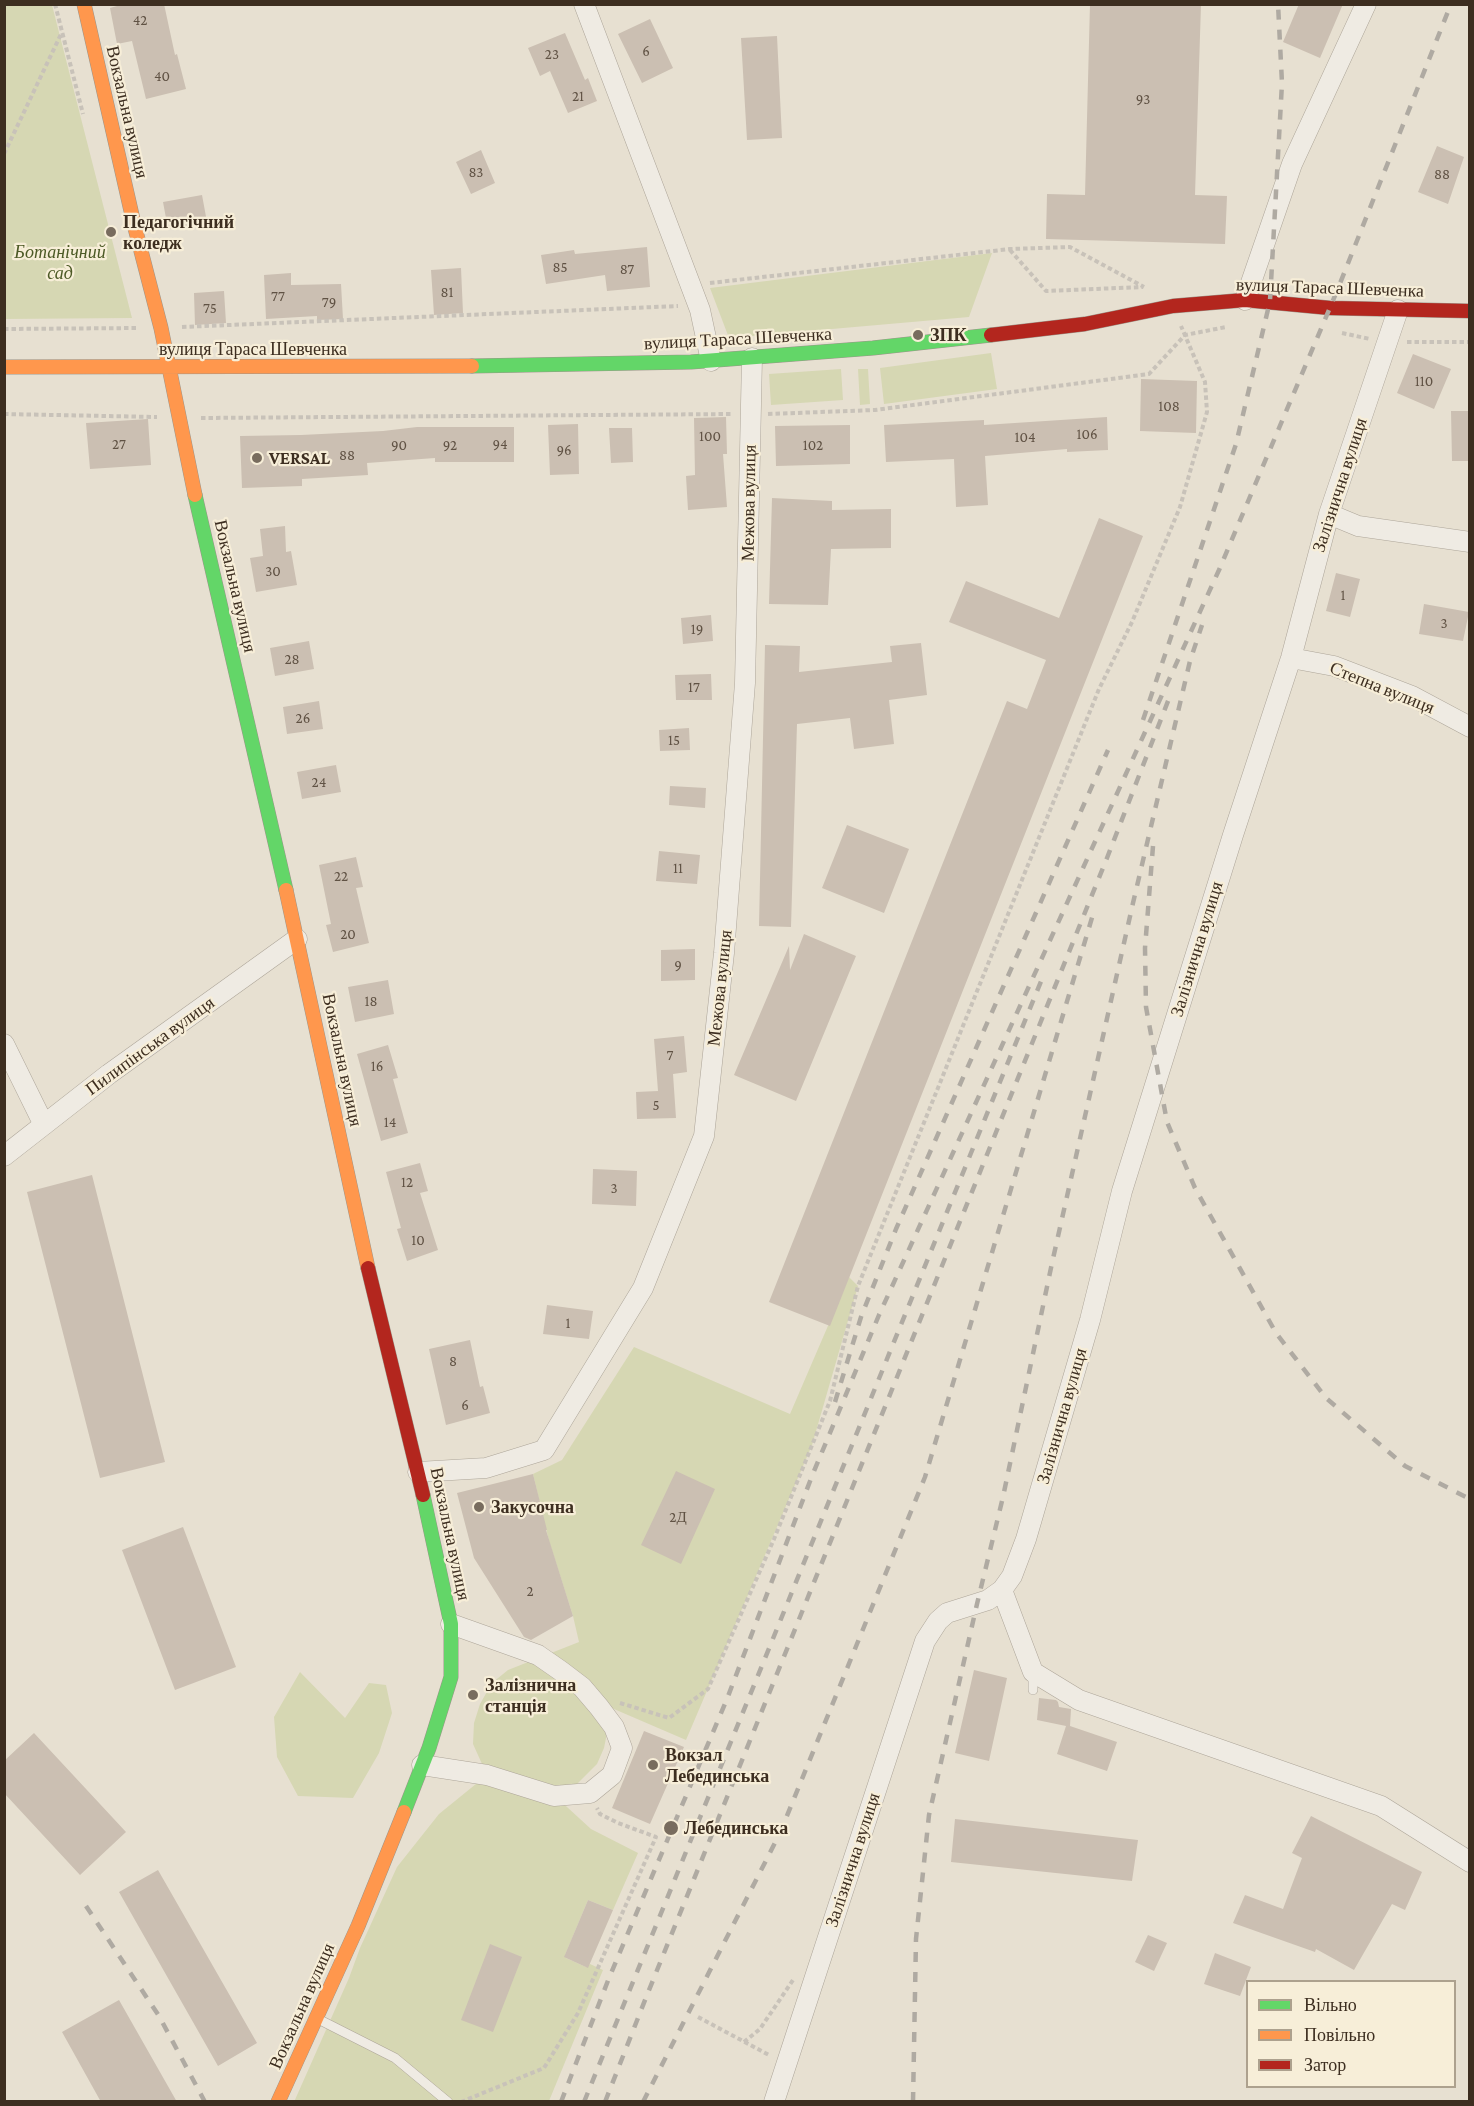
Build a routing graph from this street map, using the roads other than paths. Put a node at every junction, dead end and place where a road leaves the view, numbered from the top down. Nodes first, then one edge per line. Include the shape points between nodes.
1 (84, 4) edge
2 (584, 4) edge
3 (1366, 4) edge
4 (1245, 300) junction
5 (1398, 310) junction
6 (1470, 310) edge
7 (752, 358) junction
8 (711, 361) junction
9 (4, 367) edge
10 (169, 368) junction
11 (1329, 514) junction
12 (1470, 542) edge
13 (1291, 658) junction
14 (1470, 727) edge
15 (297, 939) junction
16 (4, 1044) edge
17 (44, 1125) junction
18 (4, 1156) edge
19 (418, 1472) junction
20 (1002, 1590) junction
21 (451, 1624) junction
22 (422, 1765) junction
23 (1470, 1862) edge
24 (316, 2018) junction
25 (278, 2102) edge
26 (448, 2102) edge
27 (774, 2102) edge

1 - 10 main road, Вокзальна вулиця
2 - 8 street via 691,285
3 - 4 street via 1292,164
4 - 5 main road, вулиця Тараса Шевченка
4 - 7 main road, вулиця Тараса Шевченка via 1173,306 1085,324 851,351
5 - 6 main road, вулиця Тараса Шевченка
5 - 11 street, Залізнична вулиця
7 - 8 main road, вулиця Тараса Шевченка
7 - 19 street, Межова вулиця via 745,683 724,953 704,1136 643,1288 544,1450 486,1468
8 - 10 main road, вулиця Тараса Шевченка
9 - 10 main road, вулиця Тараса Шевченка
10 - 15 main road, Вокзальна вулиця
11 - 12 street via 1358,526
11 - 13 street, Залізнична вулиця
13 - 14 street, Степна вулиця via 1334,666 1412,696
13 - 20 street, Залізнична вулиця via 1122,1191 1090,1320 1026,1539 1012,1576
15 - 17 street, Пилипінська вулиця
15 - 19 main road, Вокзальна вулиця via 379,1317
16 - 17 street
17 - 18 street, Пилипінська вулиця
19 - 21 main road, Вокзальна вулиця
20 - 23 street via 1033,1681 1381,1806
20 - 27 street, Залізнична вулиця via 988,1600 947,1613 925,1641
21 - 22 main road, Вокзальна вулиця via 451,1677
21 - 22 street via 538,1655 582,1687 614,1727 622,1748 612,1775 590,1793 554,1796 487,1775
22 - 24 main road, Вокзальна вулиця via 358,1926
24 - 25 main road, Вокзальна вулиця
24 - 26 lane via 395,2058

